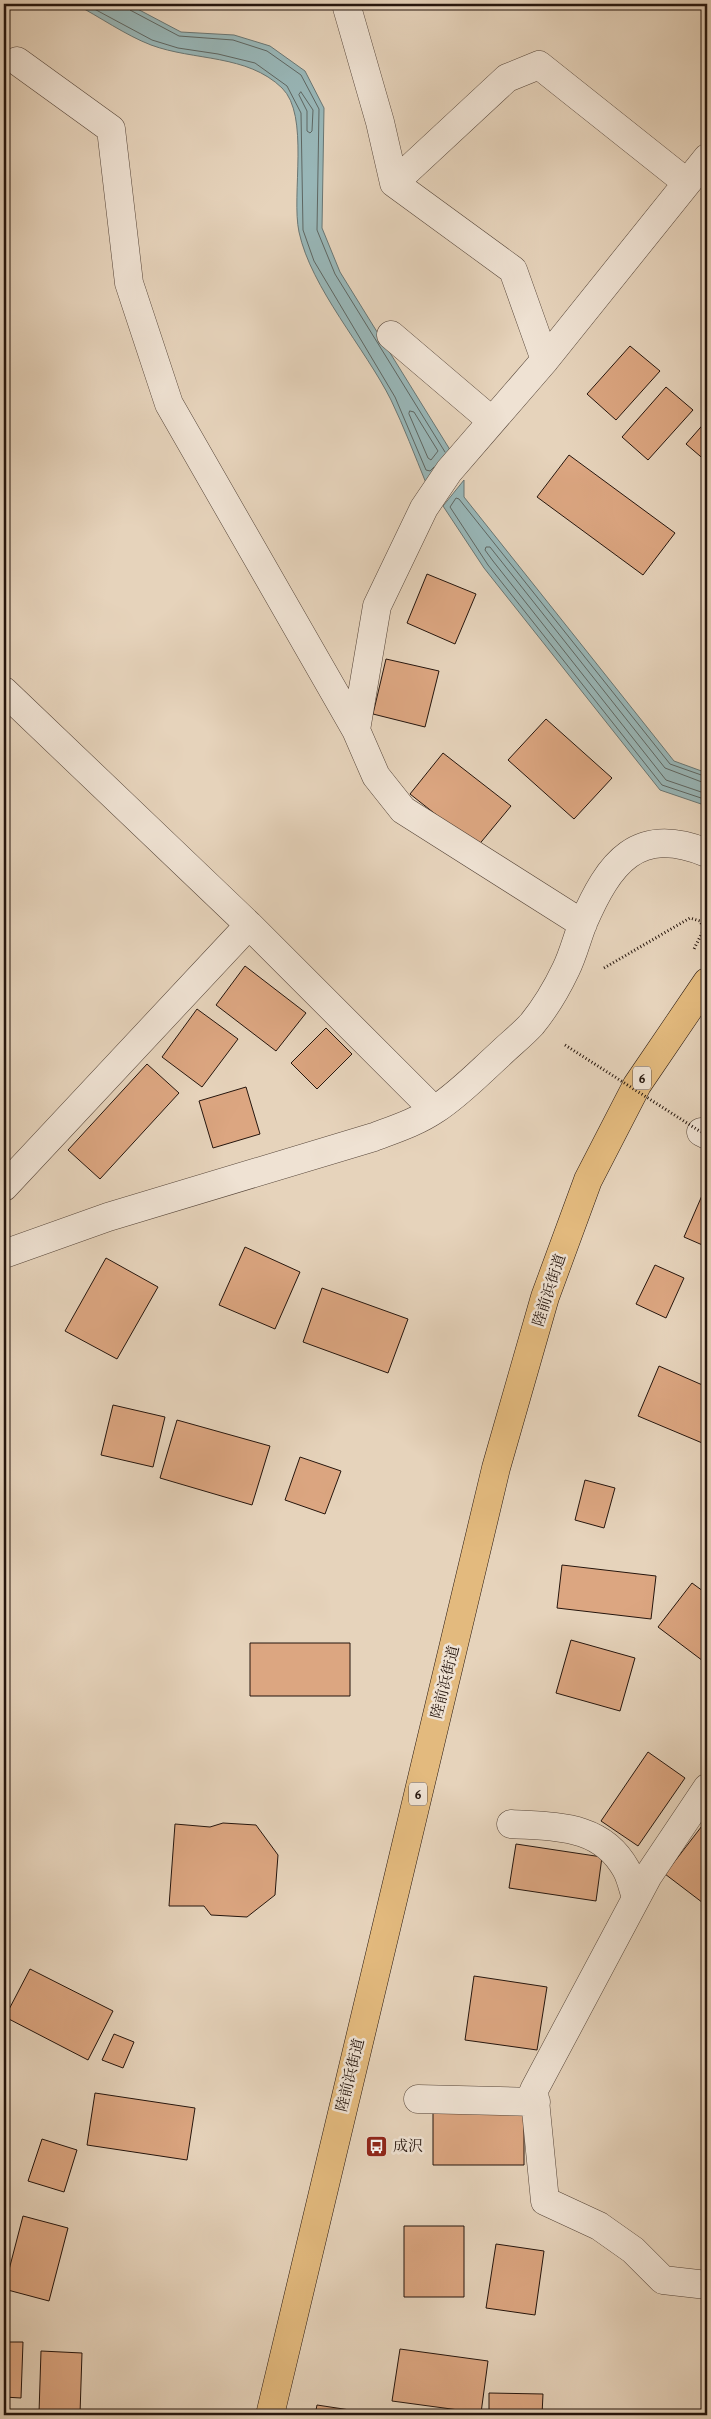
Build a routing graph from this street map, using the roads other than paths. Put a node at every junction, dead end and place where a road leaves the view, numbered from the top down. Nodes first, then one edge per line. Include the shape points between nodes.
1 (346, 4) edge
2 (17, 61) dead end
3 (699, 174) edge
4 (394, 183) junction
5 (391, 335) dead end
6 (545, 360) junction
7 (492, 421) junction
8 (4, 691) edge
9 (356, 730) junction
10 (707, 854) edge
11 (583, 924) junction
12 (249, 925) junction
13 (707, 982) edge
14 (434, 1110) junction
15 (4, 1187) edge
16 (4, 1254) edge
17 (707, 1788) edge
18 (510, 1824) dead end
19 (636, 1898) junction
20 (418, 2099) dead end
21 (536, 2102) junction
22 (707, 2285) edge
23 (270, 2415) edge

1 - 4 street
2 - 9 street via 111,129 129,283 169,404
3 - 4 street via 539,66 507,78
3 - 6 street
4 - 6 street via 513,270
5 - 7 street
6 - 7 street
7 - 9 street via 449,470 424,508 377,606
8 - 12 street
9 - 11 street via 376,776 403,810
10 - 11 street via 670,843 644,846 623,858 603,881
11 - 14 street via 566,969 532,1023 461,1091
12 - 14 street
12 - 15 street
13 - 23 highway, 陸前浜街道 / 6 via 638,1085 592,1172 545,1297 496,1468
14 - 16 street via 374,1137 118,1214
17 - 19 street
18 - 19 street via 571,1828 595,1837 616,1854 627,1871
19 - 21 street via 534,2090
20 - 21 street
21 - 22 street via 545,2201 599,2226 633,2250 663,2280

